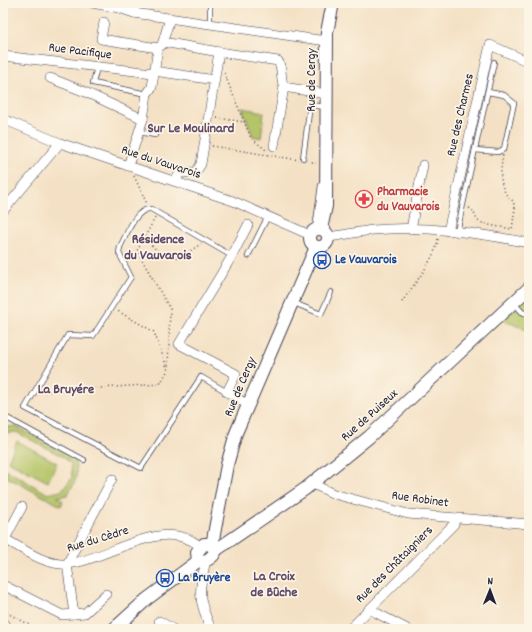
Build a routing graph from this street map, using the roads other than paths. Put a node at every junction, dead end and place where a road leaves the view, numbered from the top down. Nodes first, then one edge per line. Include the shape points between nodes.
1 (92, 3) edge
2 (135, 3) edge
3 (210, 3) edge
4 (333, 3) edge
5 (134, 13) junction
6 (170, 18) junction
7 (104, 22) dead end
8 (210, 23) junction
9 (326, 41) junction
10 (160, 45) junction
11 (219, 55) junction
12 (3, 56) edge
13 (494, 62) dead end
14 (529, 62) edge
15 (97, 67) junction
16 (153, 72) junction
17 (50, 78) dead end
18 (215, 80) junction
19 (284, 87) junction
20 (488, 92) junction
21 (147, 94) junction
22 (326, 94) junction
23 (326, 107) junction
24 (3, 119) edge
25 (143, 119) junction
26 (139, 132) junction
27 (155, 135) dead end
28 (60, 143) junction
29 (270, 148) road end
30 (475, 150) junction
31 (303, 158) dead end
32 (423, 165) dead end
33 (129, 166) junction
34 (175, 181) junction
35 (3, 211) edge
36 (268, 216) junction
37 (248, 225) dead end
38 (411, 229) junction
39 (452, 232) junction
40 (318, 237) junction
41 (529, 242) edge
42 (232, 256) junction
43 (248, 256) dead end
44 (529, 288) edge
45 (331, 292) dead end
46 (513, 302) junction
47 (293, 303) junction
48 (529, 315) edge
49 (227, 392) junction
50 (248, 405) junction
51 (3, 418) edge
52 (84, 460) dead end
53 (112, 479) dead end
54 (313, 482) junction
55 (22, 507) dead end
56 (456, 518) junction
57 (529, 524) edge
58 (4, 539) edge
59 (209, 547) junction
60 (202, 561) junction
61 (66, 564) junction
62 (3, 585) edge
63 (106, 594) dead end
64 (369, 609) junction
65 (74, 614) junction
66 (159, 621) dead end
67 (3, 623) edge
68 (117, 628) edge
69 (9, 629) edge
70 (173, 629) edge
71 (211, 629) edge
72 (350, 629) edge
73 (407, 629) edge

1 - 5 street
2 - 5 street
3 - 8 lane
4 - 9 street, Rue de Cergy
5 - 6 street
6 - 8 street
6 - 10 street
7 - 10 street via 101,39
8 - 9 street
9 - 22 street, Rue de Cergy
10 - 11 street
10 - 16 street
11 - 18 street
11 - 19 street via 278,61
12 - 15 street, Rue Pacifique
13 - 20 lane
14 - 39 street, Rue des Charmes via 490,45
15 - 16 street, Rue Pacifique
15 - 21 lane via 93,84
16 - 18 street, Rue Pacifique
16 - 21 street via 152,87
17 - 25 street
18 - 34 street via 201,164 196,172 180,173
19 - 22 street
19 - 29 street
20 - 30 lane
20 - 30 lane via 504,95 514,103 504,149 498,152
21 - 25 street
22 - 23 street, Rue de Cergy
23 - 31 lane via 310,105
23 - 40 street, Rue de Cergy via 326,206
24 - 28 street, Rue du Vauvarois
25 - 26 street
26 - 27 lane
26 - 33 street
28 - 33 street, Rue du Vauvarois
28 - 35 street
30 - 39 lane via 462,207
32 - 38 street
33 - 34 street, Rue du Vauvarois
34 - 36 street, Rue du Vauvarois
36 - 40 street, Rue du Vauvarois
36 - 43 lane
37 - 42 street
38 - 39 street
38 - 40 street via 374,230
39 - 41 street
40 - 47 street, Rue de Cergy
42 - 49 street via 179,344 236,374
42 - 49 lane via 158,213 149,209 139,213 119,253 131,277 94,336 68,335 25,408 141,468 200,377
44 - 46 street, Rue de Puiseux
45 - 47 lane via 320,314
46 - 48 lane via 522,312
46 - 54 street, Rue de Puiseux via 452,362 414,394 405,406
47 - 50 street, Rue de Cergy
49 - 50 street
50 - 59 street, Rue de Cergy via 227,465
51 - 52 lane
53 - 61 street
54 - 56 street, Rue Robinet via 334,494 408,514
54 - 59 street, Rue de Puiseux via 267,516
55 - 58 street, Rue du Cèdre
56 - 57 street, Rue Robinet
56 - 64 street, Rue des Châtaigniers via 454,524
58 - 61 street, Rue du Cèdre via 46,561
59 - 60 street, Rue de Puiseux via 214,554
59 - 61 street, Rue du Cèdre via 184,537 170,535 149,538
60 - 68 street via 147,598
60 - 71 street via 199,597
61 - 65 street
62 - 65 street via 62,615
63 - 65 street via 85,613
64 - 72 street, Rue des Châtaigniers
64 - 73 street
66 - 70 street
67 - 69 street

